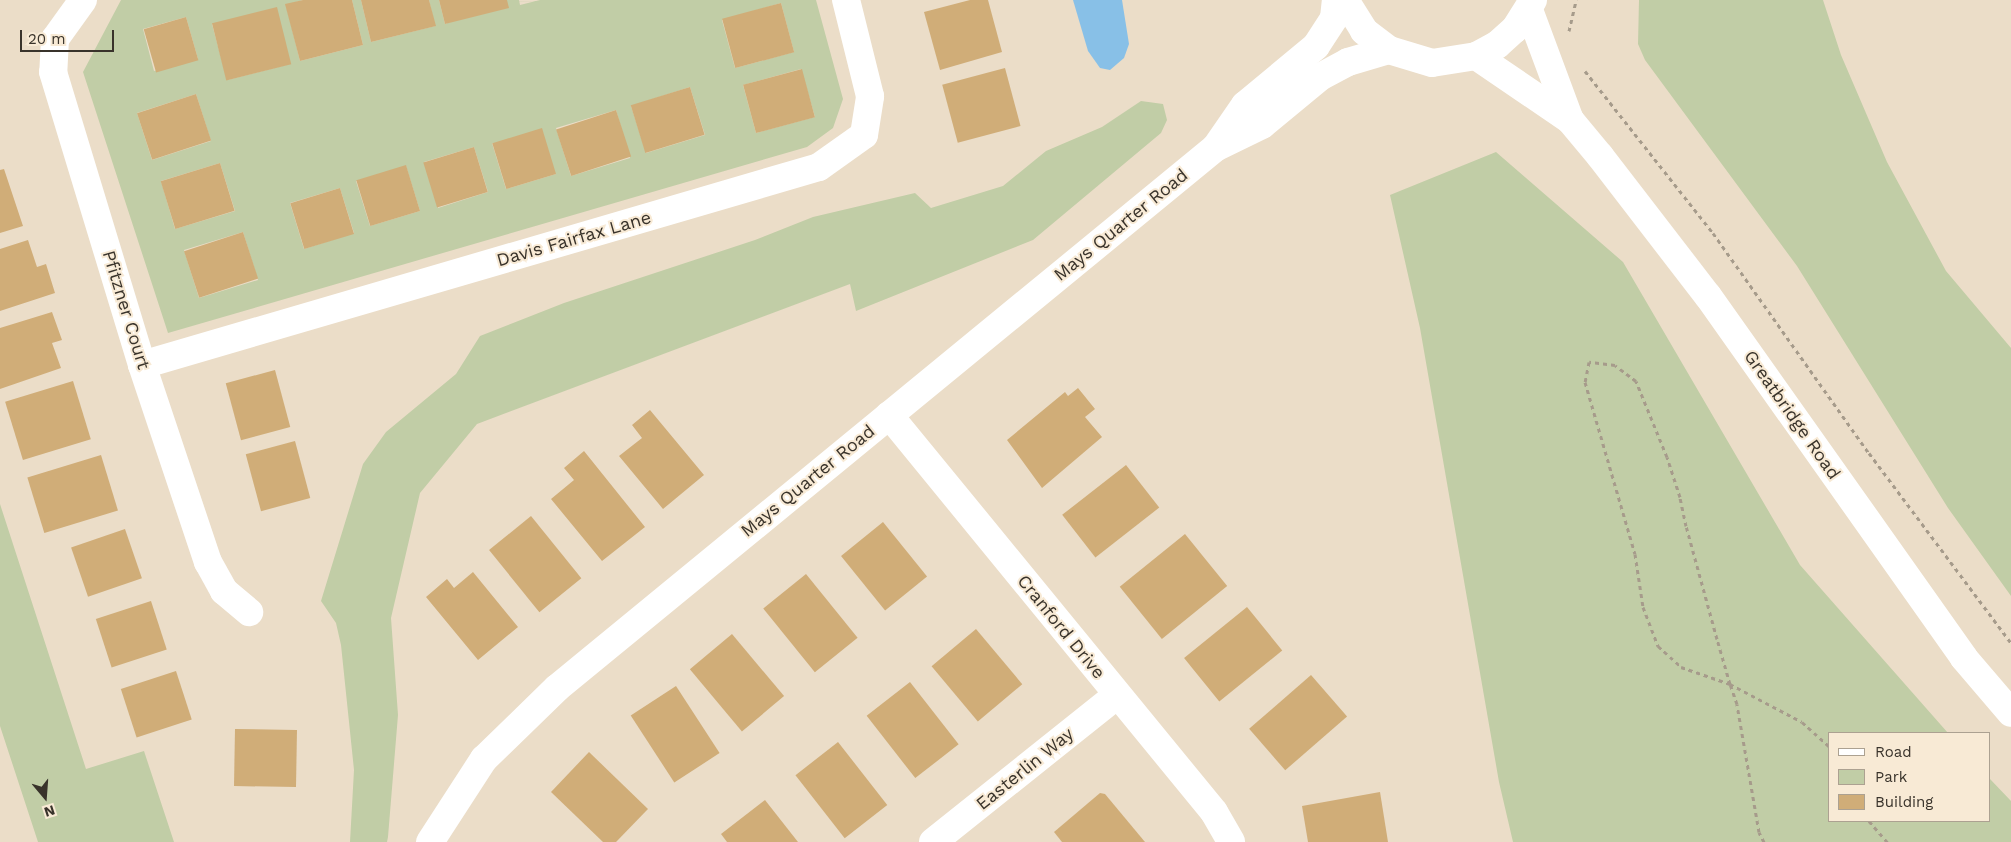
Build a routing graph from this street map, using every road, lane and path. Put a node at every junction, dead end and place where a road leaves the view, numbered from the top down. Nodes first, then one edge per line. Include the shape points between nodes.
1 (83, 0) edge
2 (846, 0) edge
3 (1336, 0) edge
4 (1346, 0) edge
5 (1576, 0) edge
6 (1531, 5) edge
7 (1568, 37) dead end
8 (1389, 50) junction
9 (1476, 56) junction
10 (1578, 63) dead end
11 (1570, 120) junction
12 (1215, 148) junction
13 (142, 365) junction
14 (889, 415) junction
15 (249, 612) dead end
16 (2011, 644) edge
17 (1730, 684) junction
18 (1117, 695) junction
19 (2011, 713) edge
20 (1828, 745) edge
21 (1870, 822) edge
22 (430, 842) edge
23 (932, 842) edge
24 (1231, 842) edge
25 (1764, 842) edge
26 (1887, 842) edge

1 - 13 street, Pfitzner Court via 55,39 53,72
2 - 13 street, Davis Fairfax Lane via 870,96 869,106 864,135 819,167
3 - 12 street, Mays Quarter Road via 1334,18 1316,46 1245,105
4 - 8 street, Greatbridge Road via 1364,31
5 - 7 path
6 - 9 street, Greatbridge Road via 1497,45
6 - 11 street, Greatbridge Road
8 - 9 street, Greatbridge Road via 1432,63
8 - 12 street, Mays Quarter Road via 1348,62 1320,77 1262,125
9 - 11 street, Greatbridge Road
10 - 16 path via 1713,233 1869,453
11 - 19 street, Greatbridge Road via 1693,276 1964,658
12 - 14 street, Mays Quarter Road
13 - 15 street, Pfitzner Court via 208,562 224,591
14 - 18 street, Cranford Drive
14 - 22 street, Mays Quarter Road via 522,718 459,792
17 - 17 path via 1680,498 1636,381 1615,365 1589,362 1585,382 1635,554 1643,607 1658,646 1682,667
17 - 20 path via 1802,722
17 - 25 path via 1758,832
18 - 23 street, Easterlin Way
18 - 24 street, Cranford Drive via 1214,812
21 - 26 path

